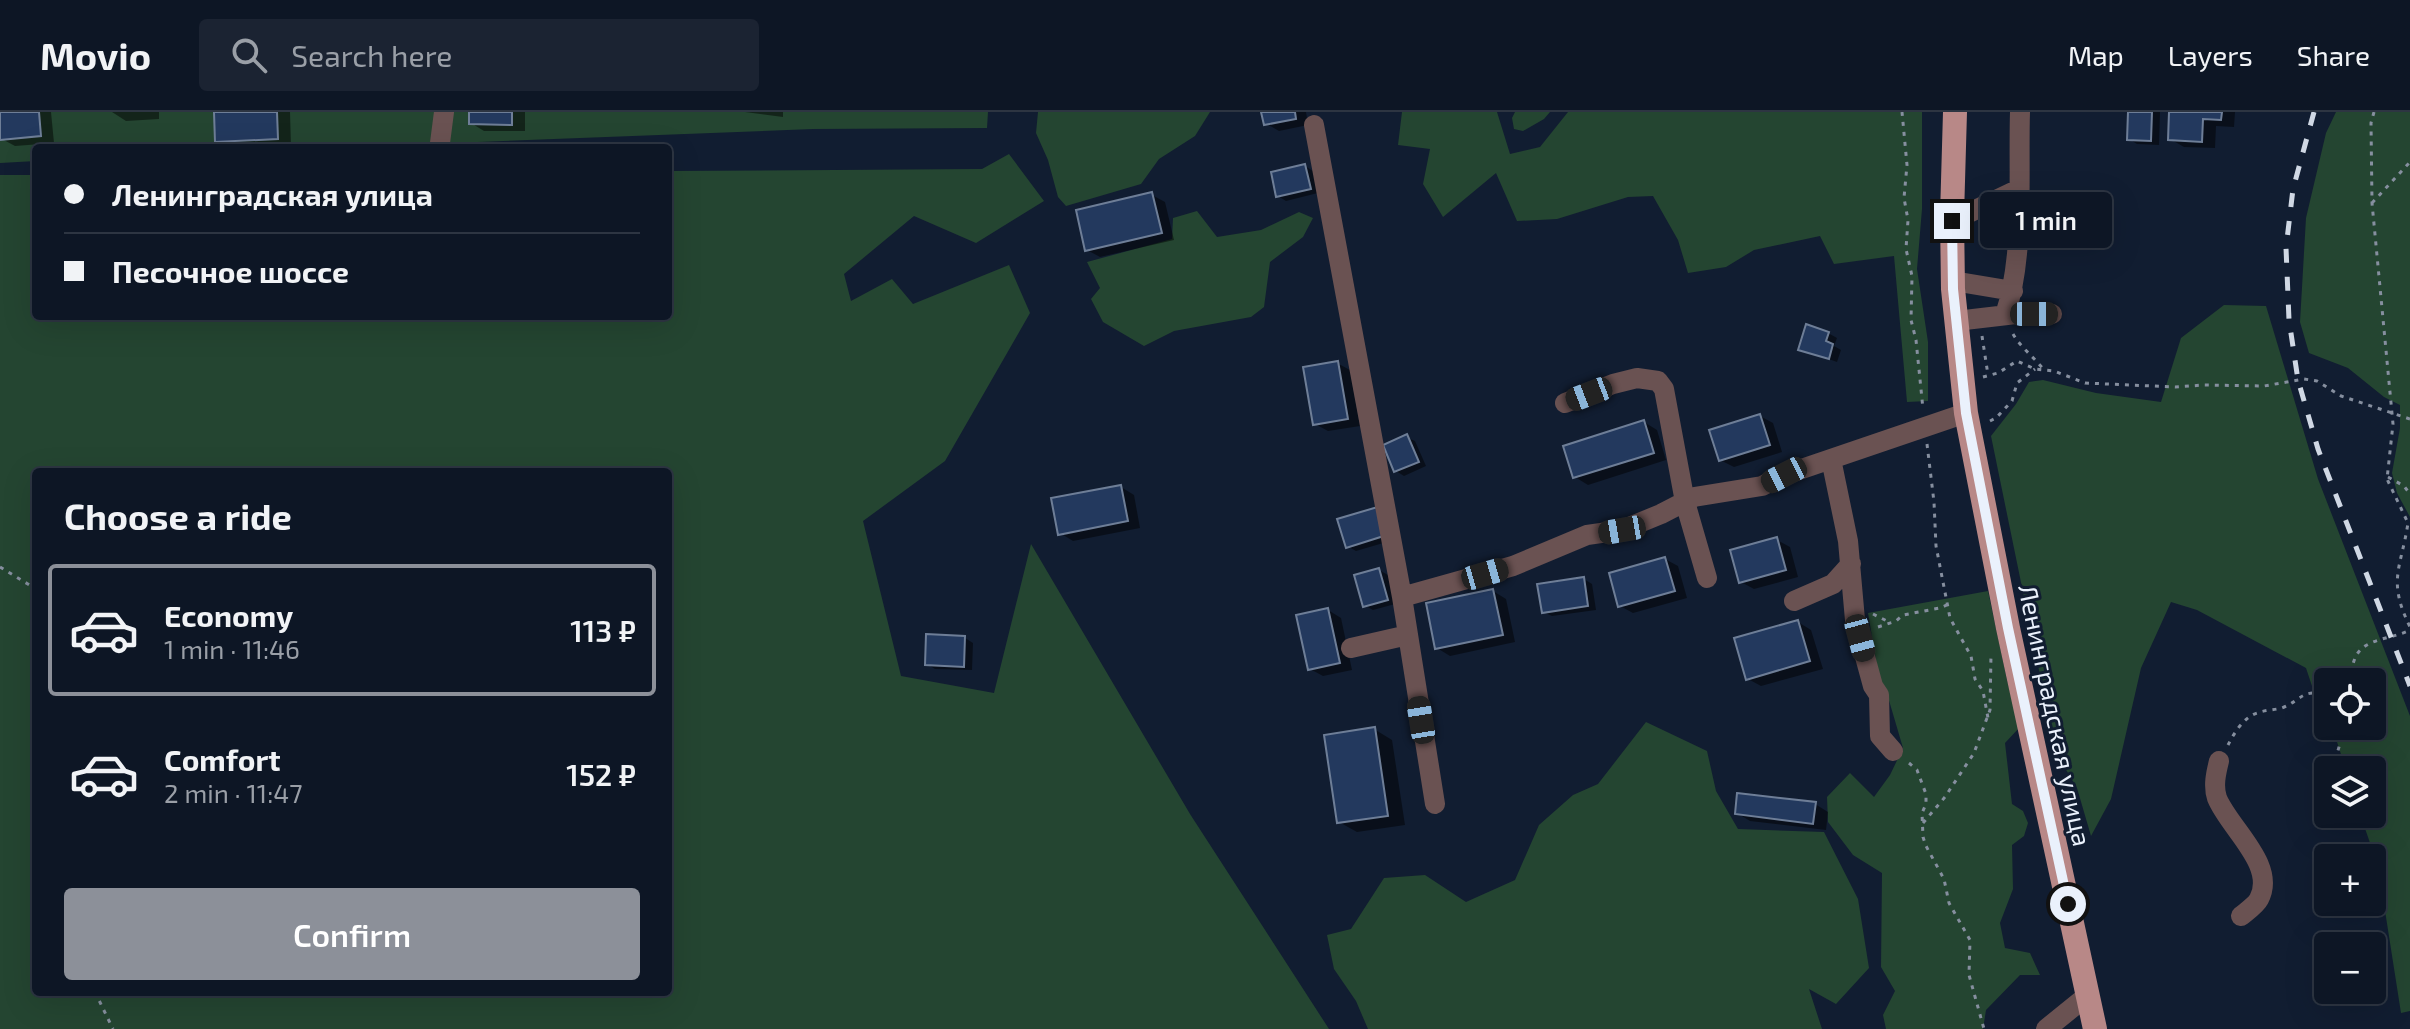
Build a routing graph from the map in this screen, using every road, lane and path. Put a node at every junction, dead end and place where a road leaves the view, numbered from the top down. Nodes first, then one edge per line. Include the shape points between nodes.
1 (444, 112) edge
2 (1955, 112) edge
3 (2020, 112) edge
4 (2374, 112) edge
5 (1314, 125) dead end
6 (440, 143) dead end
7 (2410, 162) edge
8 (2019, 189) junction
9 (2372, 203) junction
10 (1952, 221) junction
11 (1953, 281) junction
12 (2013, 291) junction
13 (2052, 314) dead end
14 (2005, 315) junction
15 (1968, 319) junction
16 (2035, 369) junction
17 (2044, 370) junction
18 (1988, 375) junction
19 (1981, 377) dead end
20 (1565, 403) dead end
21 (2392, 414) junction
22 (1976, 418) junction
23 (2410, 419) edge
24 (1831, 459) junction
25 (2387, 476) junction
26 (2410, 494) edge
27 (1685, 502) junction
28 (2408, 528) edge
29 (1851, 564) junction
30 (0, 567) edge
31 (1707, 578) dead end
32 (32, 587) edge
33 (1402, 597) junction
34 (1794, 601) dead end
35 (1949, 604) dead end
36 (2410, 628) edge
37 (1858, 633) junction
38 (1408, 635) junction
39 (1992, 646) dead end
40 (1351, 648) dead end
41 (2352, 668) edge
42 (2314, 693) edge
43 (1893, 751) joint
44 (2219, 761) joint
45 (1435, 804) dead end
46 (1922, 824) junction
47 (2241, 916) dead end
48 (2088, 995) junction
49 (97, 996) edge
50 (113, 1029) edge
51 (1984, 1029) edge
52 (2046, 1029) edge
53 (2095, 1029) edge

1 - 6 street
2 - 10 main road, Ленинградская улица
3 - 8 street
4 - 9 path
5 - 33 street
7 - 9 path
8 - 10 street
8 - 12 street
9 - 21 path
10 - 11 main road, Ленинградская улица
11 - 12 street
11 - 15 main road, Ленинградская улица
12 - 14 street
13 - 14 street
14 - 15 street
14 - 17 path via 2020,346
15 - 18 path
15 - 22 main road, Ленинградская улица
16 - 17 path
16 - 18 path via 2017,361
16 - 22 path via 2017,383 2012,401 1996,418
17 - 21 path via 2085,383 2175,387 2264,386 2304,379
18 - 19 path
20 - 27 street via 1637,378 1658,381 1664,389
21 - 23 path
21 - 25 path
22 - 24 street
22 - 48 main road, Ленинградская улица via 2005,613
24 - 27 street via 1762,486
24 - 29 street
25 - 26 path
25 - 28 path
27 - 31 street
27 - 33 street via 1622,530 1587,535 1513,566
28 - 36 path via 2396,588
29 - 34 street via 1833,584
29 - 37 street
30 - 32 path
33 - 38 street
35 - 37 path
36 - 41 path via 2365,645
37 - 43 street via 1879,695 1880,736
38 - 40 street
38 - 45 street
39 - 46 path via 1986,723 1974,753
42 - 44 path via 2249,716
43 - 46 path via 1921,779 1926,794
44 - 47 street via 2216,797 2253,853 2264,884 2259,901
46 - 51 path via 1949,903 1970,940 1969,975
48 - 52 street
48 - 53 main road, Ленинградская улица
49 - 50 path

